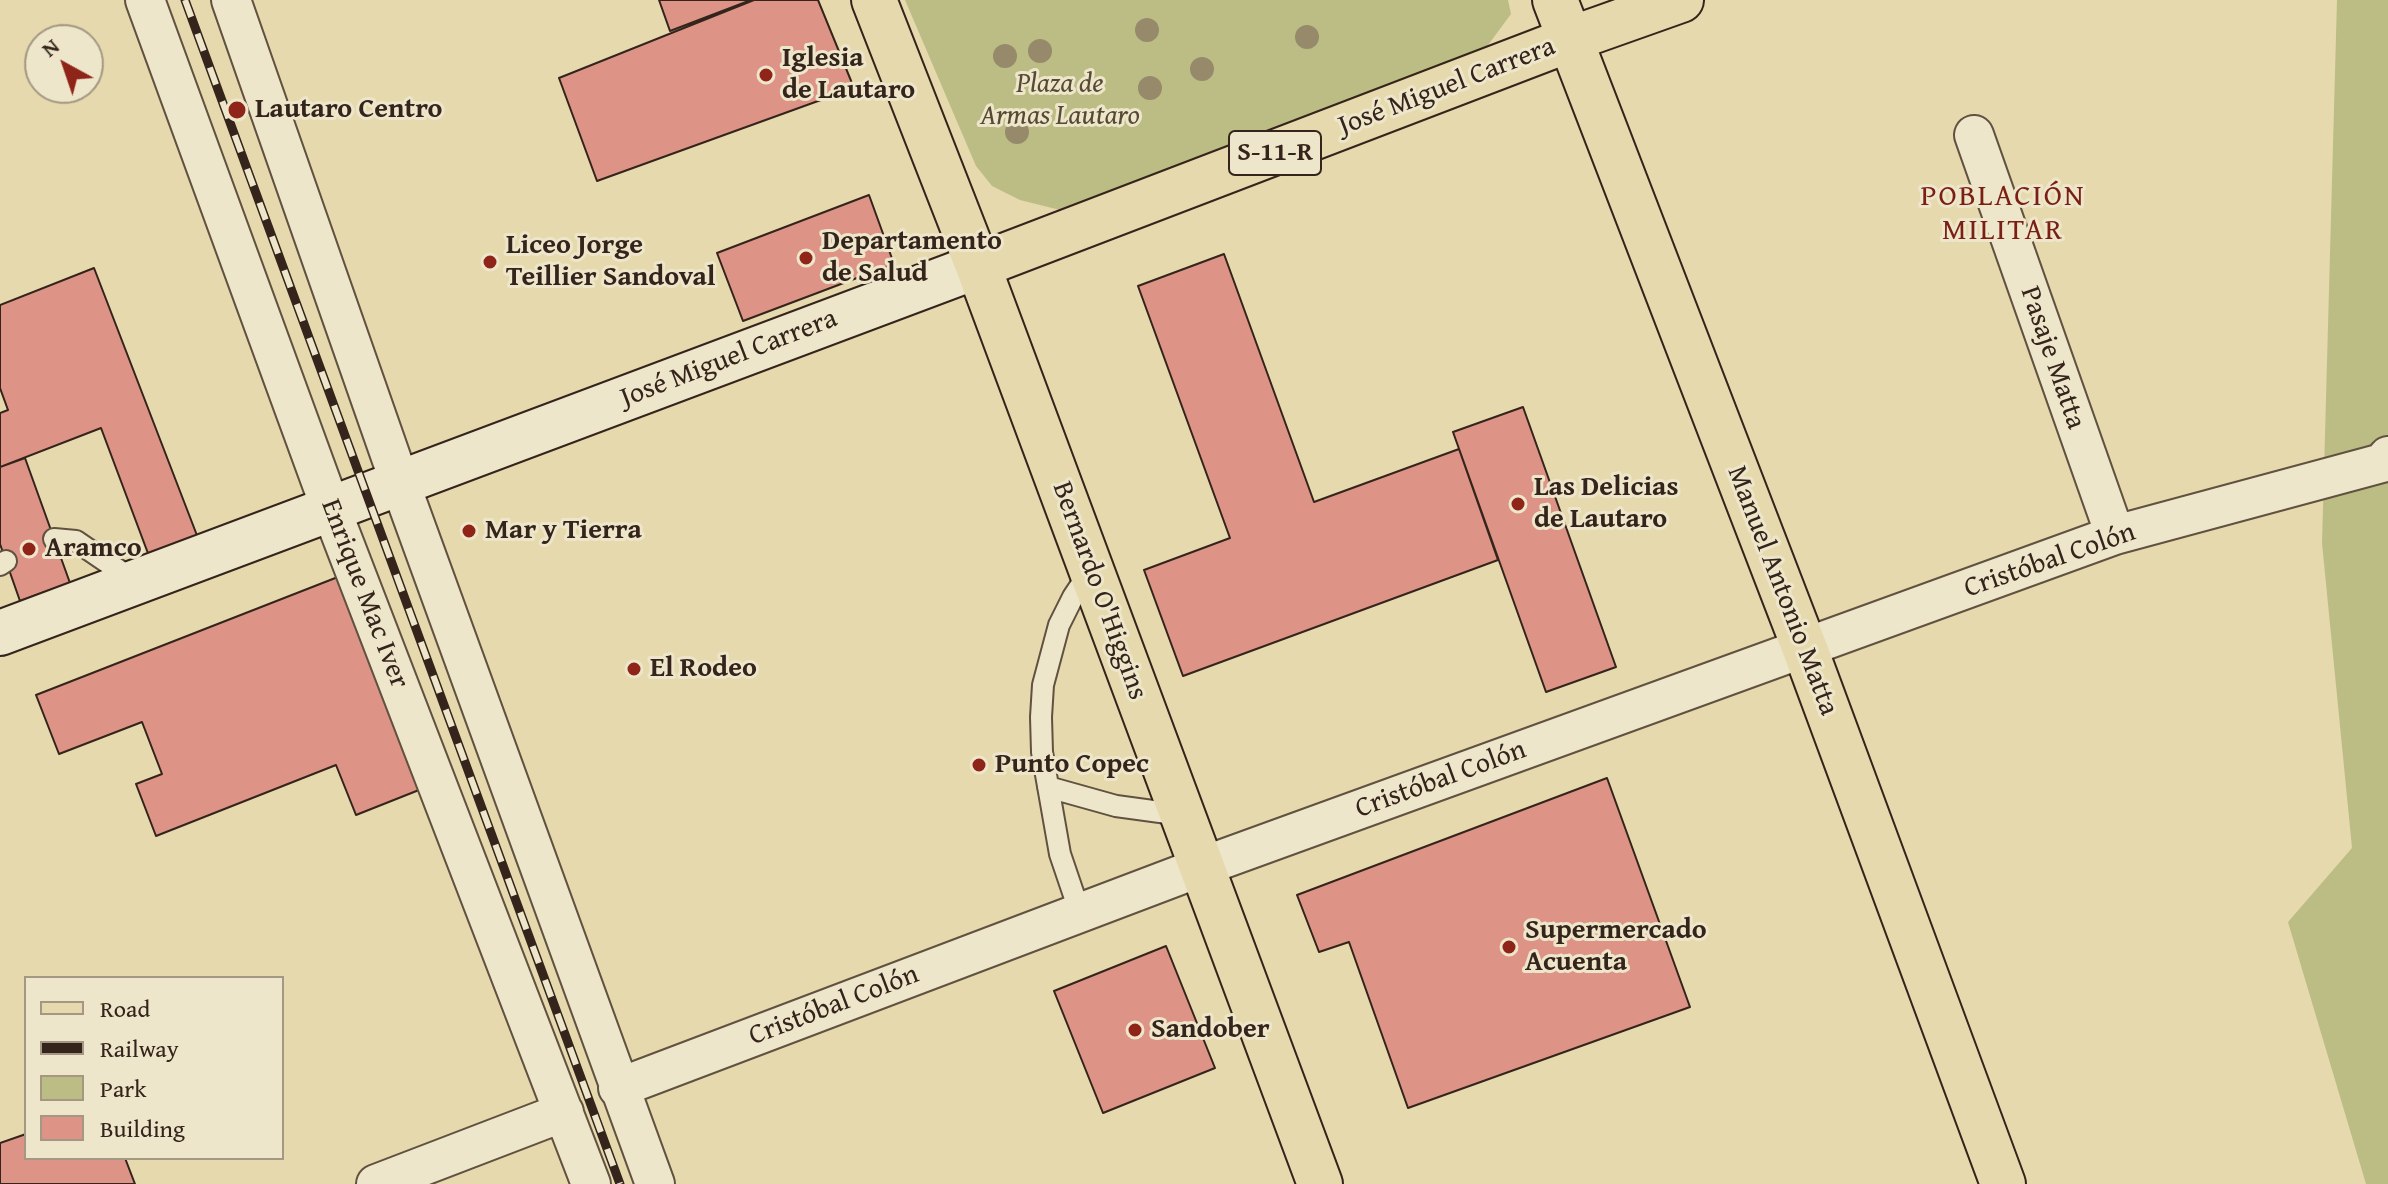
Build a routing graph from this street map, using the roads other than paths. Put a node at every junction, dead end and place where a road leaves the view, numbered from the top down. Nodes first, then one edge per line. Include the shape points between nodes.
1 (145, 0) edge
2 (231, 0) edge
3 (874, 0) edge
4 (1681, 0) edge
5 (1563, 20) edge
6 (1974, 135) dead end
7 (978, 266) junction
8 (2388, 456) edge
9 (400, 483) junction
10 (331, 509) junction
11 (2115, 535) junction
12 (54, 539) dead end
13 (1091, 570) junction
14 (136, 582) junction
15 (0, 633) edge
16 (1805, 649) junction
17 (1048, 787) junction
18 (1182, 815) junction
19 (1201, 867) junction
20 (1080, 913) junction
21 (618, 1088) junction
22 (564, 1112) junction
23 (376, 1184) edge
24 (591, 1184) edge
25 (655, 1184) edge
26 (1320, 1184) edge
27 (2003, 1184) edge

1 - 10 street, Enrique Mac Iver
2 - 9 street
3 - 7 main road, Bernardo O'Higgins
4 - 5 main road, José Miguel Carrera / S-11-R
5 - 7 main road, José Miguel Carrera / S-11-R
5 - 16 main road, Manuel Antonio Matta
6 - 11 street, Pasaje Matta
7 - 9 main road, José Miguel Carrera
7 - 13 main road, Bernardo O'Higgins
8 - 11 street, Cristóbal Colón via 2382,463
9 - 10 main road, José Miguel Carrera
9 - 21 street
10 - 14 main road, José Miguel Carrera
10 - 22 street, Enrique Mac Iver
11 - 16 street, Cristóbal Colón
12 - 14 lane via 76,541
13 - 17 lane via 1073,597 1049,655 1043,685 1042,752
13 - 18 main road, Bernardo O'Higgins
14 - 15 main road, José Miguel Carrera
16 - 19 street, Cristóbal Colón
16 - 27 main road, Manuel Antonio Matta
17 - 18 lane via 1116,806
17 - 20 lane via 1060,854
18 - 19 main road, Bernardo O'Higgins
19 - 20 street, Cristóbal Colón
19 - 26 main road, Bernardo O'Higgins
20 - 21 street, Cristóbal Colón
21 - 25 street
22 - 23 street
22 - 24 street, Enrique Mac Iver

